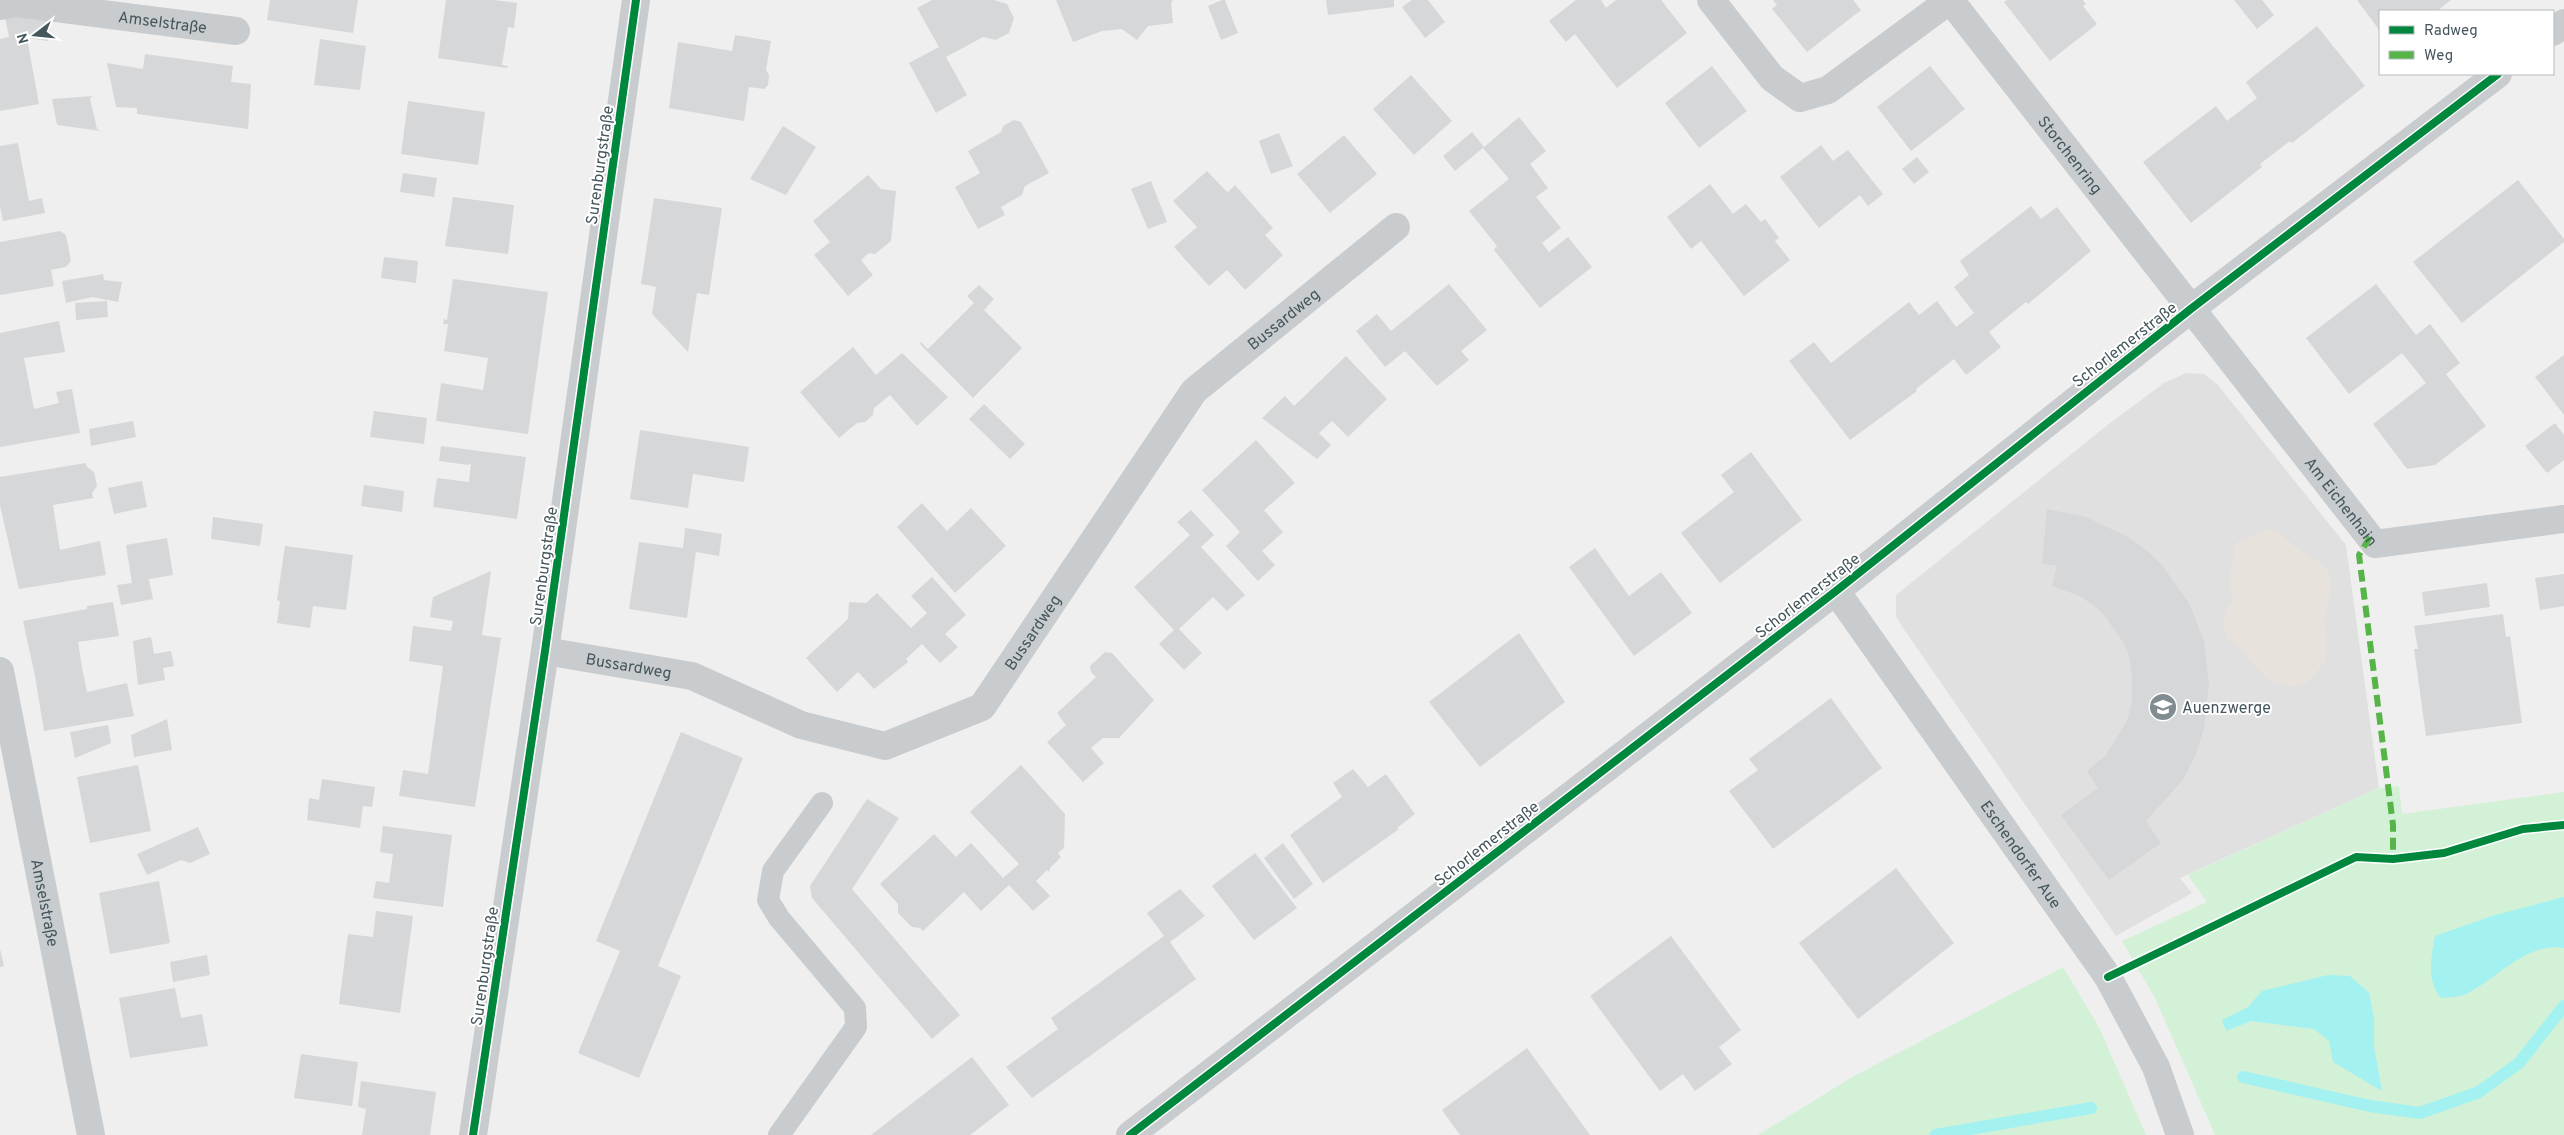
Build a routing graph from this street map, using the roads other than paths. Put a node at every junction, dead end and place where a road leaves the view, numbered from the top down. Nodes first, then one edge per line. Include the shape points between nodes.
1 (636, 0) edge
2 (1711, 0) edge
3 (1950, 0) edge
4 (0, 6) edge
5 (2564, 23) edge
6 (236, 31) dead end
7 (2554, 31) edge
8 (2497, 75) edge
9 (1396, 227) dead end
10 (2192, 308) junction
11 (2564, 519) edge
12 (1836, 590) junction
13 (545, 651) junction
14 (0, 671) edge
15 (822, 803) dead end
16 (91, 1135) edge
17 (473, 1135) edge
18 (779, 1135) edge
19 (1130, 1135) edge
20 (2180, 1135) edge

1 - 13 street, Surenburgstraße
2 - 3 street, Storchenring via 1772,78 1800,98 1828,90
3 - 10 street, Storchenring
4 - 6 street, Amselstraße via 17,3
5 - 7 street
8 - 10 street, Schorlemerstraße
9 - 13 street, Bussardweg via 1194,391 982,707 885,746 801,725 692,676
10 - 11 street, Am Eichenhain via 2375,544
10 - 12 street, Schorlemerstraße
12 - 19 street, Schorlemerstraße
12 - 20 street, Eschendorfer Aue via 2108,977 2156,1068
13 - 17 street, Surenburgstraße
14 - 16 street, Amselstraße
15 - 18 lane via 773,871 768,900 779,918 856,1008 856,1027

